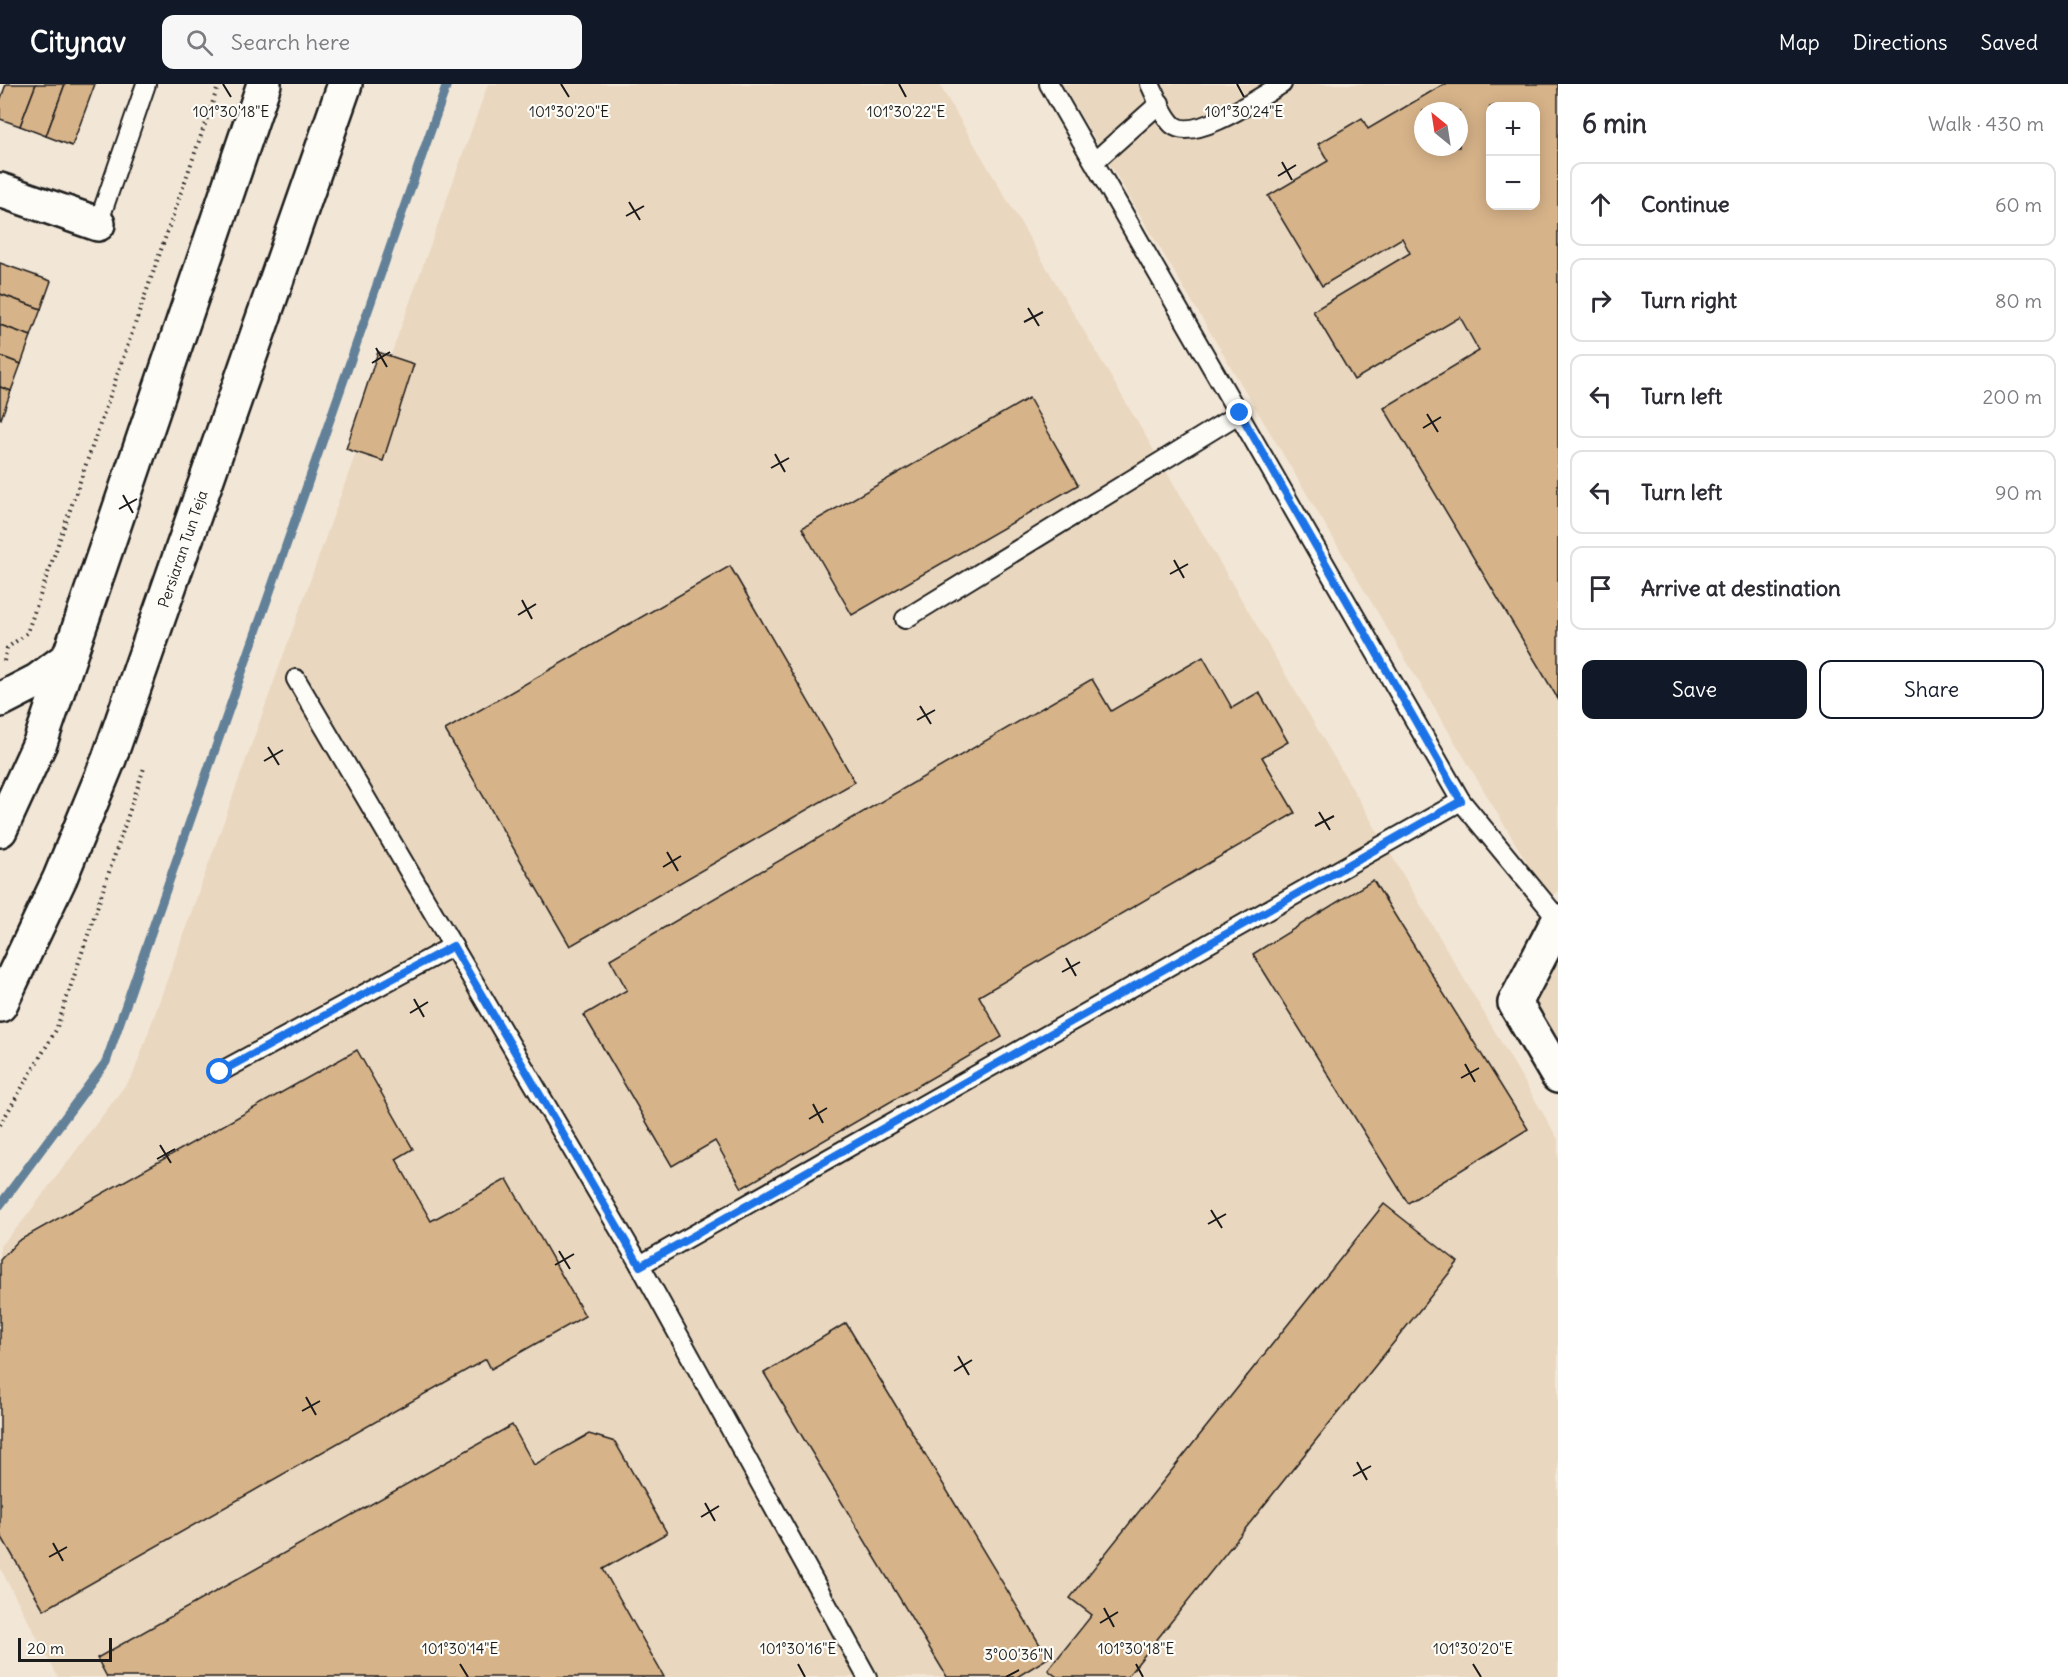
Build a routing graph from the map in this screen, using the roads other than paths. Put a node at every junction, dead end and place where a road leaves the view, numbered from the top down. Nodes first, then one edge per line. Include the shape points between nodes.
1 (146, 84) edge
2 (264, 84) edge
3 (345, 84) edge
4 (1049, 84) edge
5 (1150, 84) edge
6 (1282, 84) edge
7 (1160, 103) junction
8 (1095, 161) junction
9 (0, 190) edge
10 (98, 224) joint
11 (1240, 413) junction
12 (905, 619) dead end
13 (68, 658) junction
14 (296, 679) dead end
15 (0, 700) edge
16 (1461, 801) junction
17 (0, 830) edge
18 (1558, 920) edge
19 (453, 946) junction
20 (0, 1005) edge
21 (220, 1072) dead end
22 (1558, 1076) edge
23 (640, 1266) junction
24 (867, 1677) edge

1 - 10 lane
2 - 13 main road
3 - 20 main road, Persiaran Tun Teja via 109,759 60,878
4 - 8 lane
5 - 7 lane
6 - 7 lane via 1195,130 1183,130 1172,124
7 - 8 lane
8 - 11 lane
9 - 10 main road
11 - 12 lane
11 - 16 lane
13 - 15 main road via 37,681
13 - 17 main road via 40,743
14 - 19 lane
16 - 18 lane
16 - 23 lane
18 - 22 main road via 1515,1004
19 - 21 lane
19 - 23 lane
23 - 24 lane

